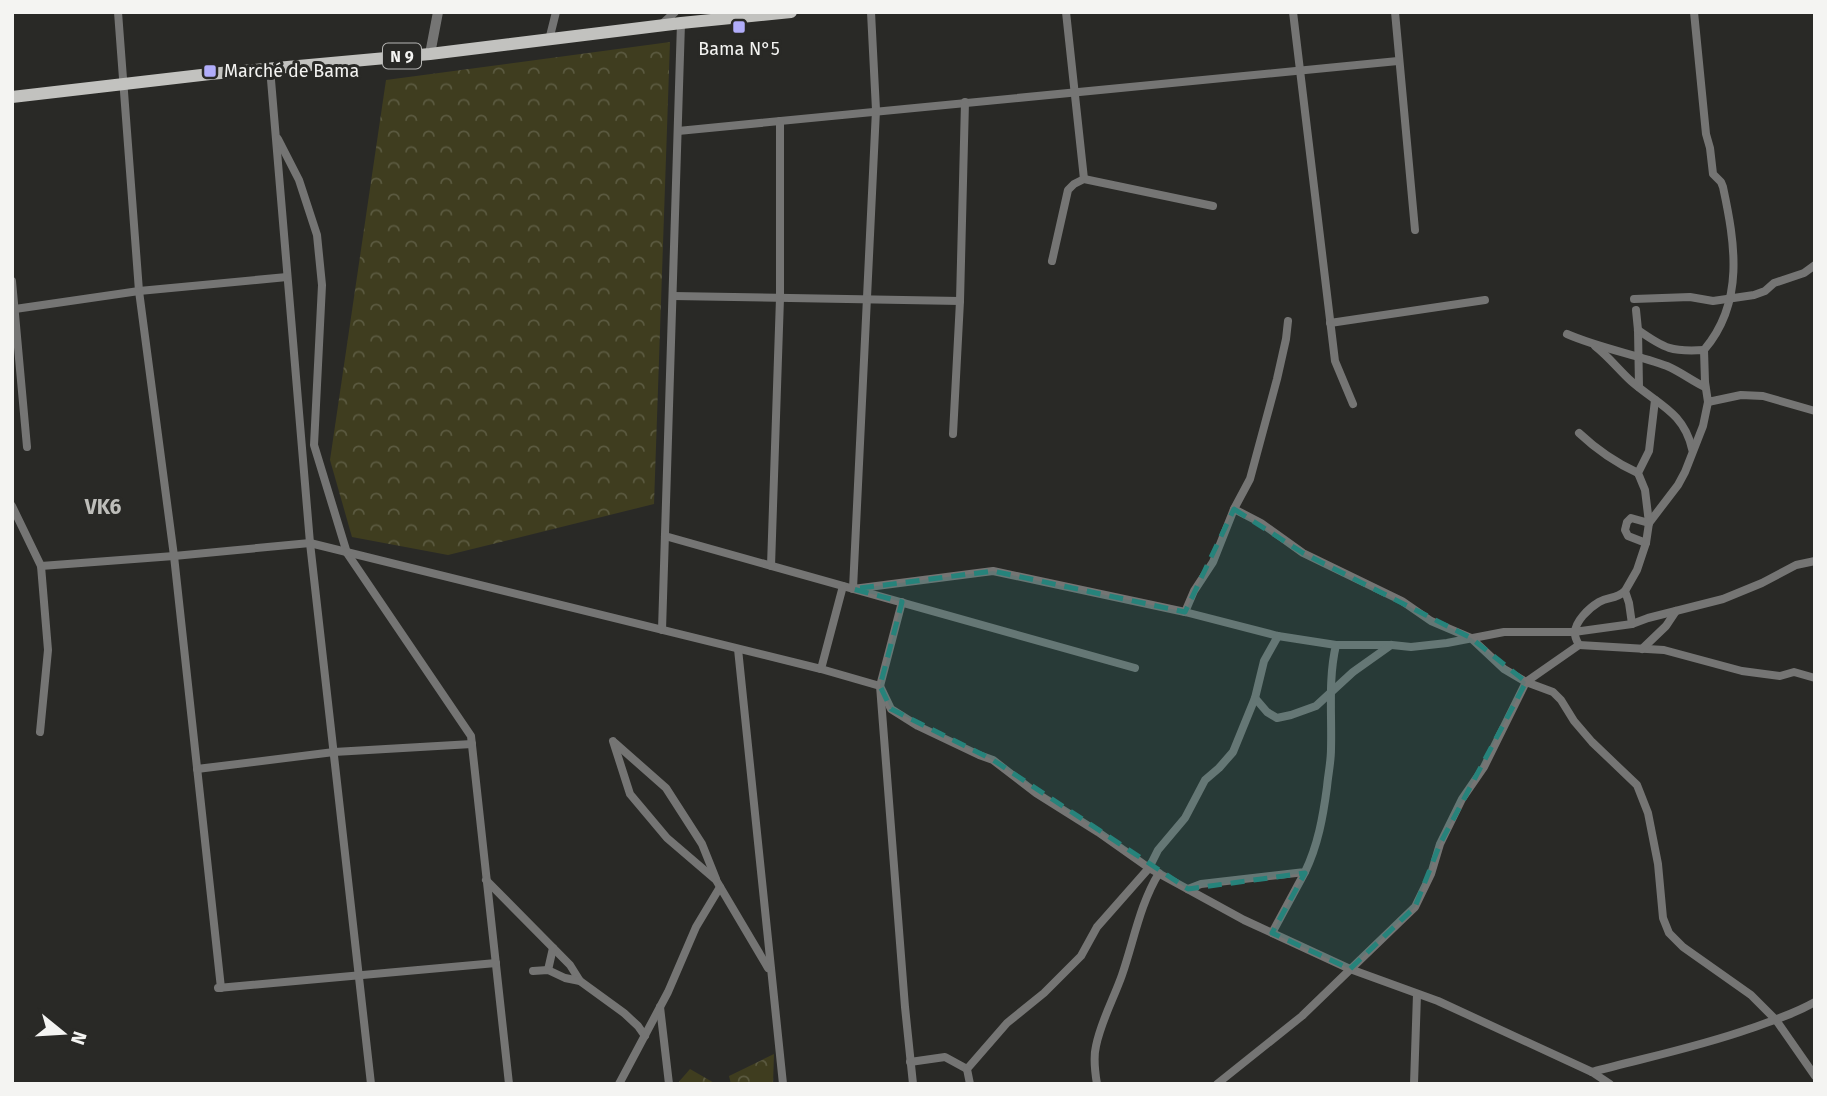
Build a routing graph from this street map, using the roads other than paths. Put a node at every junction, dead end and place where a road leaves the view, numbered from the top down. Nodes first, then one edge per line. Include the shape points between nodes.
1 (118, 12) edge
2 (438, 12) edge
3 (556, 12) edge
4 (791, 12) edge
5 (871, 12) edge
6 (1066, 12) edge
7 (1293, 12) edge
8 (1395, 12) edge
9 (1694, 12) edge
10 (678, 18) edge
11 (549, 40) junction
12 (430, 54) junction
13 (1398, 61) junction
14 (270, 68) junction
15 (1300, 70) junction
16 (124, 84) junction
17 (1074, 91) junction
18 (12, 97) edge
19 (965, 102) junction
20 (876, 110) junction
21 (780, 121) junction
22 (678, 131) junction
23 (275, 133) junction
24 (1084, 179) junction
25 (1213, 206) dead end
26 (1415, 230) dead end
27 (1052, 261) dead end
28 (1815, 265) edge
29 (287, 276) junction
30 (12, 281) edge
31 (139, 291) junction
32 (673, 296) junction
33 (780, 298) junction
34 (1731, 298) junction
35 (1634, 299) dead end
36 (866, 300) junction
37 (1485, 300) dead end
38 (960, 301) junction
39 (15, 309) junction
40 (1636, 310) dead end
41 (1288, 321) dead end
42 (14, 323) edge
43 (1331, 323) junction
44 (1638, 330) junction
45 (1567, 334) dead end
46 (1593, 344) junction
47 (1704, 350) junction
48 (1639, 358) junction
49 (1639, 387) junction
50 (1706, 387) junction
51 (1656, 400) junction
52 (1708, 402) junction
53 (1353, 404) dead end
54 (1815, 411) edge
55 (1579, 433) dead end
56 (953, 434) dead end
57 (27, 447) dead end
58 (1692, 450) junction
59 (1637, 473) junction
60 (12, 506) edge
61 (1234, 509) junction
62 (1649, 523) junction
63 (665, 536) junction
64 (310, 543) junction
65 (1646, 543) junction
66 (347, 552) junction
67 (174, 556) junction
68 (1815, 561) edge
69 (41, 566) junction
70 (772, 566) junction
71 (848, 587) junction
72 (1625, 591) junction
73 (902, 603) junction
74 (1676, 611) junction
75 (1185, 612) junction
76 (1632, 624) junction
77 (662, 630) junction
78 (1574, 632) junction
79 (1278, 636) junction
80 (1471, 638) junction
81 (1336, 645) junction
82 (1392, 645) junction
83 (1578, 645) junction
84 (738, 649) junction
85 (1642, 649) junction
86 (1135, 668) dead end
87 (821, 669) junction
88 (1815, 678) edge
89 (1526, 682) junction
90 (880, 686) junction
91 (1331, 693) junction
92 (1255, 698) junction
93 (40, 732) dead end
94 (472, 744) junction
95 (334, 752) junction
96 (197, 769) junction
97 (1149, 868) junction
98 (1305, 872) junction
99 (1159, 873) junction
100 (486, 880) junction
101 (718, 884) junction
102 (1188, 889) junction
103 (1272, 933) junction
104 (553, 948) junction
105 (496, 964) junction
106 (1350, 969) junction
107 (548, 970) junction
108 (533, 971) dead end
109 (771, 973) junction
110 (360, 975) junction
111 (580, 981) junction
112 (1417, 993) junction
113 (1815, 1002) edge
114 (660, 1007) junction
115 (1776, 1020) junction
116 (645, 1035) junction
117 (911, 1062) junction
118 (967, 1069) junction
119 (1592, 1072) junction
120 (1815, 1076) edge
121 (371, 1084) edge
122 (509, 1084) edge
123 (619, 1084) edge
124 (669, 1084) edge
125 (783, 1084) edge
126 (913, 1084) edge
127 (970, 1084) edge
128 (1097, 1084) edge
129 (1217, 1084) edge
130 (1414, 1084) edge
131 (1610, 1084) edge

1 - 16 street
2 - 12 street
3 - 11 street
4 - 10 main road, N 9
5 - 20 street
6 - 17 street
7 - 15 street
8 - 13 street
9 - 34 street via 1706,134 1713,174 1723,187 1734,248
10 - 11 main road, N 9 via 660,26
10 - 22 street
11 - 12 main road, N 9
12 - 14 main road, N 9
13 - 15 street
13 - 26 street
14 - 16 main road, N 9
14 - 23 street
15 - 17 street
15 - 43 street
16 - 18 main road, N 9
16 - 31 street
17 - 19 street
17 - 24 street
19 - 20 street
19 - 38 street
20 - 21 street
20 - 36 street
21 - 22 street
21 - 33 street
22 - 32 street
23 - 29 street
23 - 66 street via 299,180 317,235 322,285 314,445
24 - 25 street
24 - 27 street via 1068,190
28 - 34 street via 1765,291
29 - 31 street
29 - 64 street
30 - 39 street
31 - 39 street
31 - 67 street
32 - 33 street
32 - 63 street
33 - 36 street
33 - 70 street
34 - 35 street
34 - 47 street
36 - 38 street
36 - 71 street
37 - 43 street
38 - 56 street
39 - 42 street
40 - 44 street
41 - 61 street via 1250,479
42 - 57 street
43 - 53 street via 1335,360
44 - 47 street via 1670,350
44 - 48 street
45 - 46 street
46 - 48 street
46 - 49 street
47 - 50 street
48 - 49 street
48 - 50 street via 1681,372
49 - 51 street
50 - 52 street
51 - 58 street via 1681,422
51 - 59 street via 1649,451
52 - 54 street via 1763,396
52 - 58 street
55 - 59 street
58 - 62 street via 1678,485
59 - 62 street via 1645,490
60 - 69 street
61 - 75 street via 1213,562
61 - 80 street via 1303,552
62 - 65 street
62 - 65 street via 1631,518 1625,530 1628,536
63 - 70 street
63 - 77 street
64 - 66 street
64 - 67 street
64 - 95 street
65 - 72 street
66 - 77 street
66 - 94 street via 471,736
67 - 69 street
67 - 96 street
68 - 74 street via 1723,598
69 - 93 street via 48,650
70 - 71 street
71 - 73 street
71 - 75 street via 993,571
71 - 87 street
72 - 76 street
72 - 78 street via 1590,609
73 - 86 street
73 - 90 street
74 - 76 street
74 - 85 street
75 - 79 street
76 - 78 street
77 - 84 street
78 - 80 street via 1504,632
78 - 83 street
79 - 81 street
79 - 92 street via 1264,661
80 - 82 street via 1411,647
80 - 89 street via 1504,669
81 - 82 street
81 - 91 street
82 - 91 street
83 - 85 street
83 - 89 street
84 - 87 street
84 - 109 street
85 - 88 street via 1664,650 1742,671 1780,676 1794,672
87 - 90 street
89 - 106 street via 1440,844 1415,906
89 - 115 street via 1553,692 1592,742 1637,785 1648,813 1669,933 1751,995
90 - 97 street via 891,709 993,760
90 - 117 street
91 - 92 street via 1316,706 1277,718
91 - 98 street via 1331,754 1322,823
92 - 97 street via 1233,751 1205,780 1185,818 1158,849
94 - 95 street
94 - 100 street
95 - 96 street
95 - 110 street
96 - 110 street via 220,988
97 - 99 street
97 - 118 street via 1097,927 1081,956 1007,1023
98 - 102 street
98 - 103 street
99 - 102 street
99 - 128 street via 1144,903 1096,1046
100 - 104 street
100 - 105 street
101 - 101 street via 702,844 666,788 613,741 630,794 667,838
101 - 109 street
101 - 114 street
102 - 103 street
103 - 106 street
104 - 107 street
104 - 111 street
105 - 110 street
105 - 122 street
106 - 112 street
106 - 129 street via 1302,1016
107 - 108 street
107 - 111 street
109 - 125 street
110 - 121 street
111 - 116 street via 624,1013
112 - 119 street
112 - 130 street
113 - 115 street
114 - 116 street
114 - 124 street
115 - 119 street via 1719,1040
115 - 120 street
116 - 123 street
117 - 118 street via 945,1057
117 - 126 street
118 - 127 street
119 - 131 street

